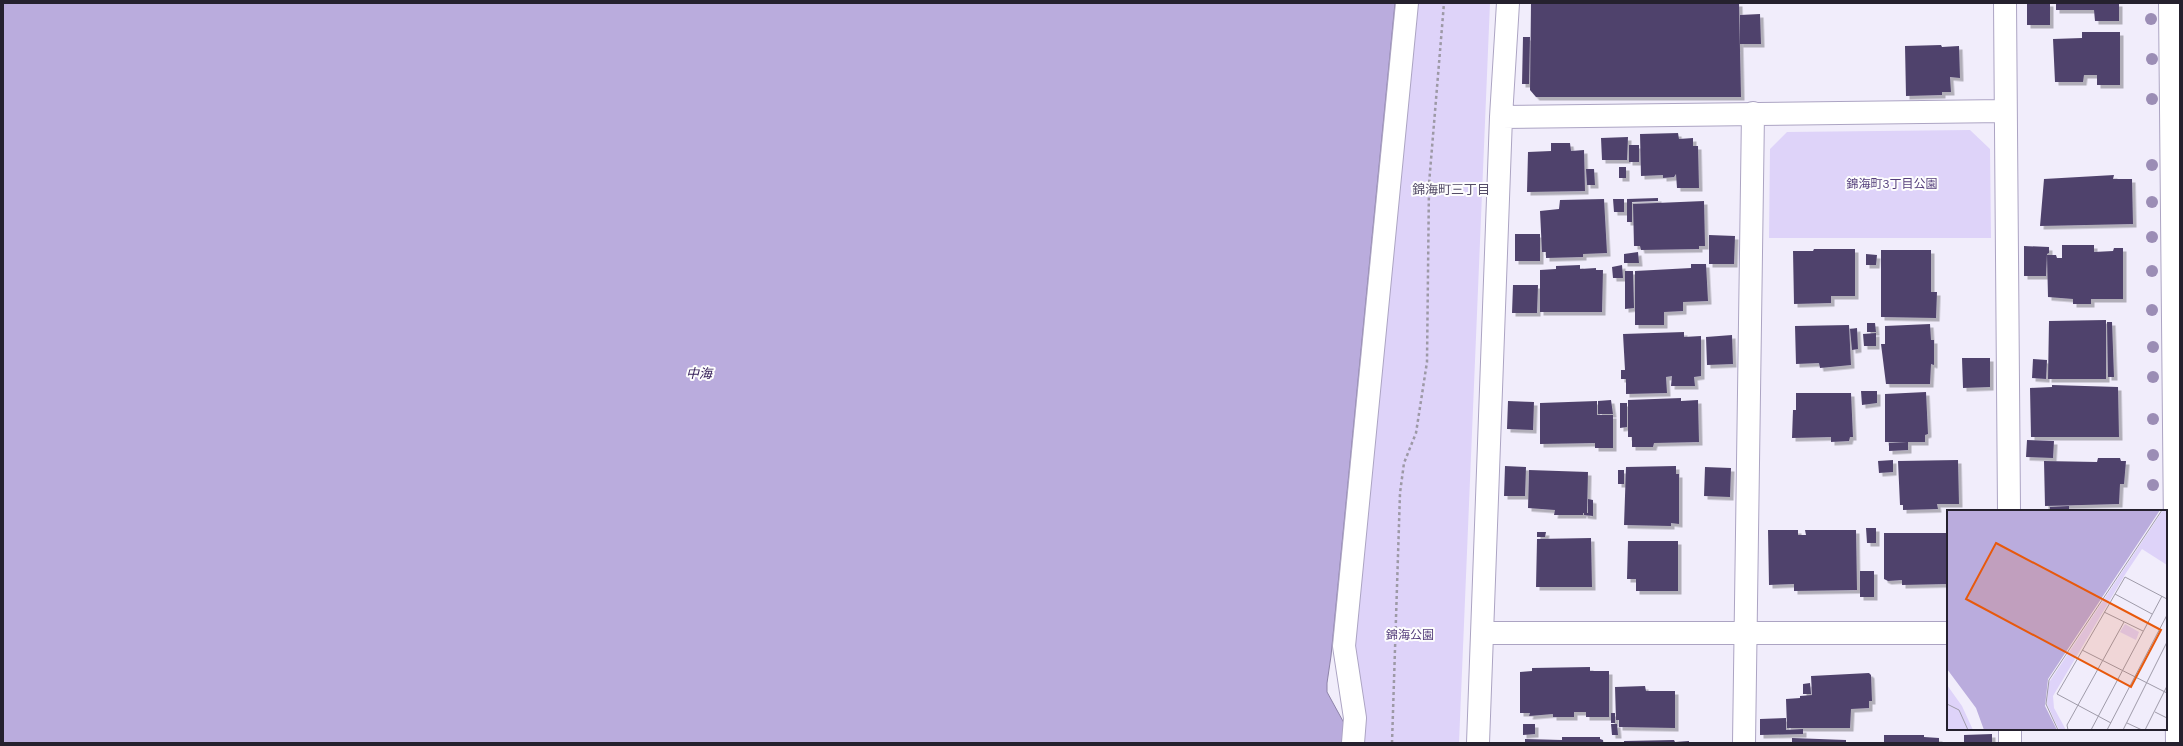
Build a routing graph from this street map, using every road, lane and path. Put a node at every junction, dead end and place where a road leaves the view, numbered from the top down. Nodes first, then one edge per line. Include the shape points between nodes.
1 (1407, 3) edge
2 (1444, 3) edge
3 (1508, 3) edge
4 (2005, 3) edge
5 (2170, 3) edge
6 (2005, 111) junction
7 (1753, 113) junction
8 (1501, 117) junction
9 (2009, 510) edge
10 (1947, 632) edge
11 (2174, 632) edge
12 (1483, 633) junction
13 (1747, 634) junction
14 (2010, 730) edge
15 (1353, 743) edge
16 (1392, 743) edge
17 (1478, 743) edge
18 (1744, 743) edge
19 (2010, 743) edge
20 (2177, 743) edge

1 - 15 street via 1344,646 1355,718
2 - 16 path via 1429,184 1427,362 1416,433 1404,463 1400,493
3 - 8 street
4 - 6 street
5 - 11 street
6 - 7 street
6 - 9 street
7 - 8 street
7 - 13 street
8 - 12 street
10 - 13 street
11 - 20 street
12 - 13 street
12 - 17 street
13 - 18 street
14 - 19 street

